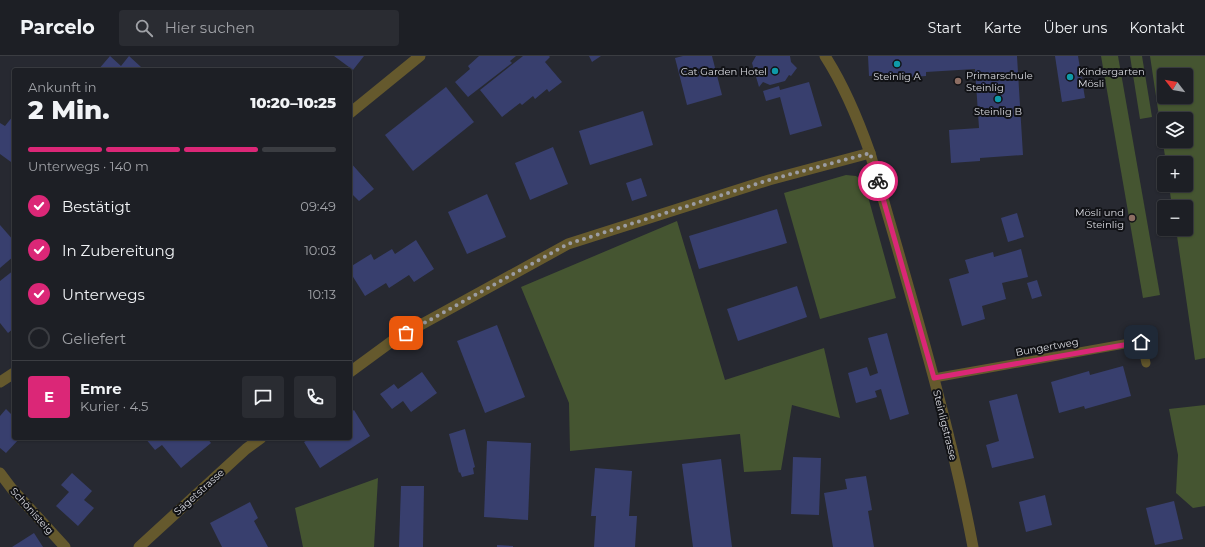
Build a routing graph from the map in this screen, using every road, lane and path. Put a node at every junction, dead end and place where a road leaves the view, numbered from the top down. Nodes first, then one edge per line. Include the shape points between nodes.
1 (420, 56) edge
2 (825, 56) edge
3 (352, 111) edge
4 (870, 153) junction
5 (1146, 363) dead end
6 (352, 371) edge
7 (12, 373) edge
8 (934, 378) junction
9 (0, 382) edge
10 (258, 440) edge
11 (0, 473) edge
12 (65, 547) edge
13 (139, 547) edge
14 (973, 547) edge

1 - 3 street
2 - 4 street, Steinligstrasse via 841,81
4 - 6 street via 769,180 568,244 395,339
4 - 8 street, Steinligstrasse
5 - 8 lane, Bungertweg via 1141,342
7 - 9 street
8 - 14 street, Steinligstrasse
10 - 13 street, Sägetstrasse
11 - 12 street, Schönisteig

